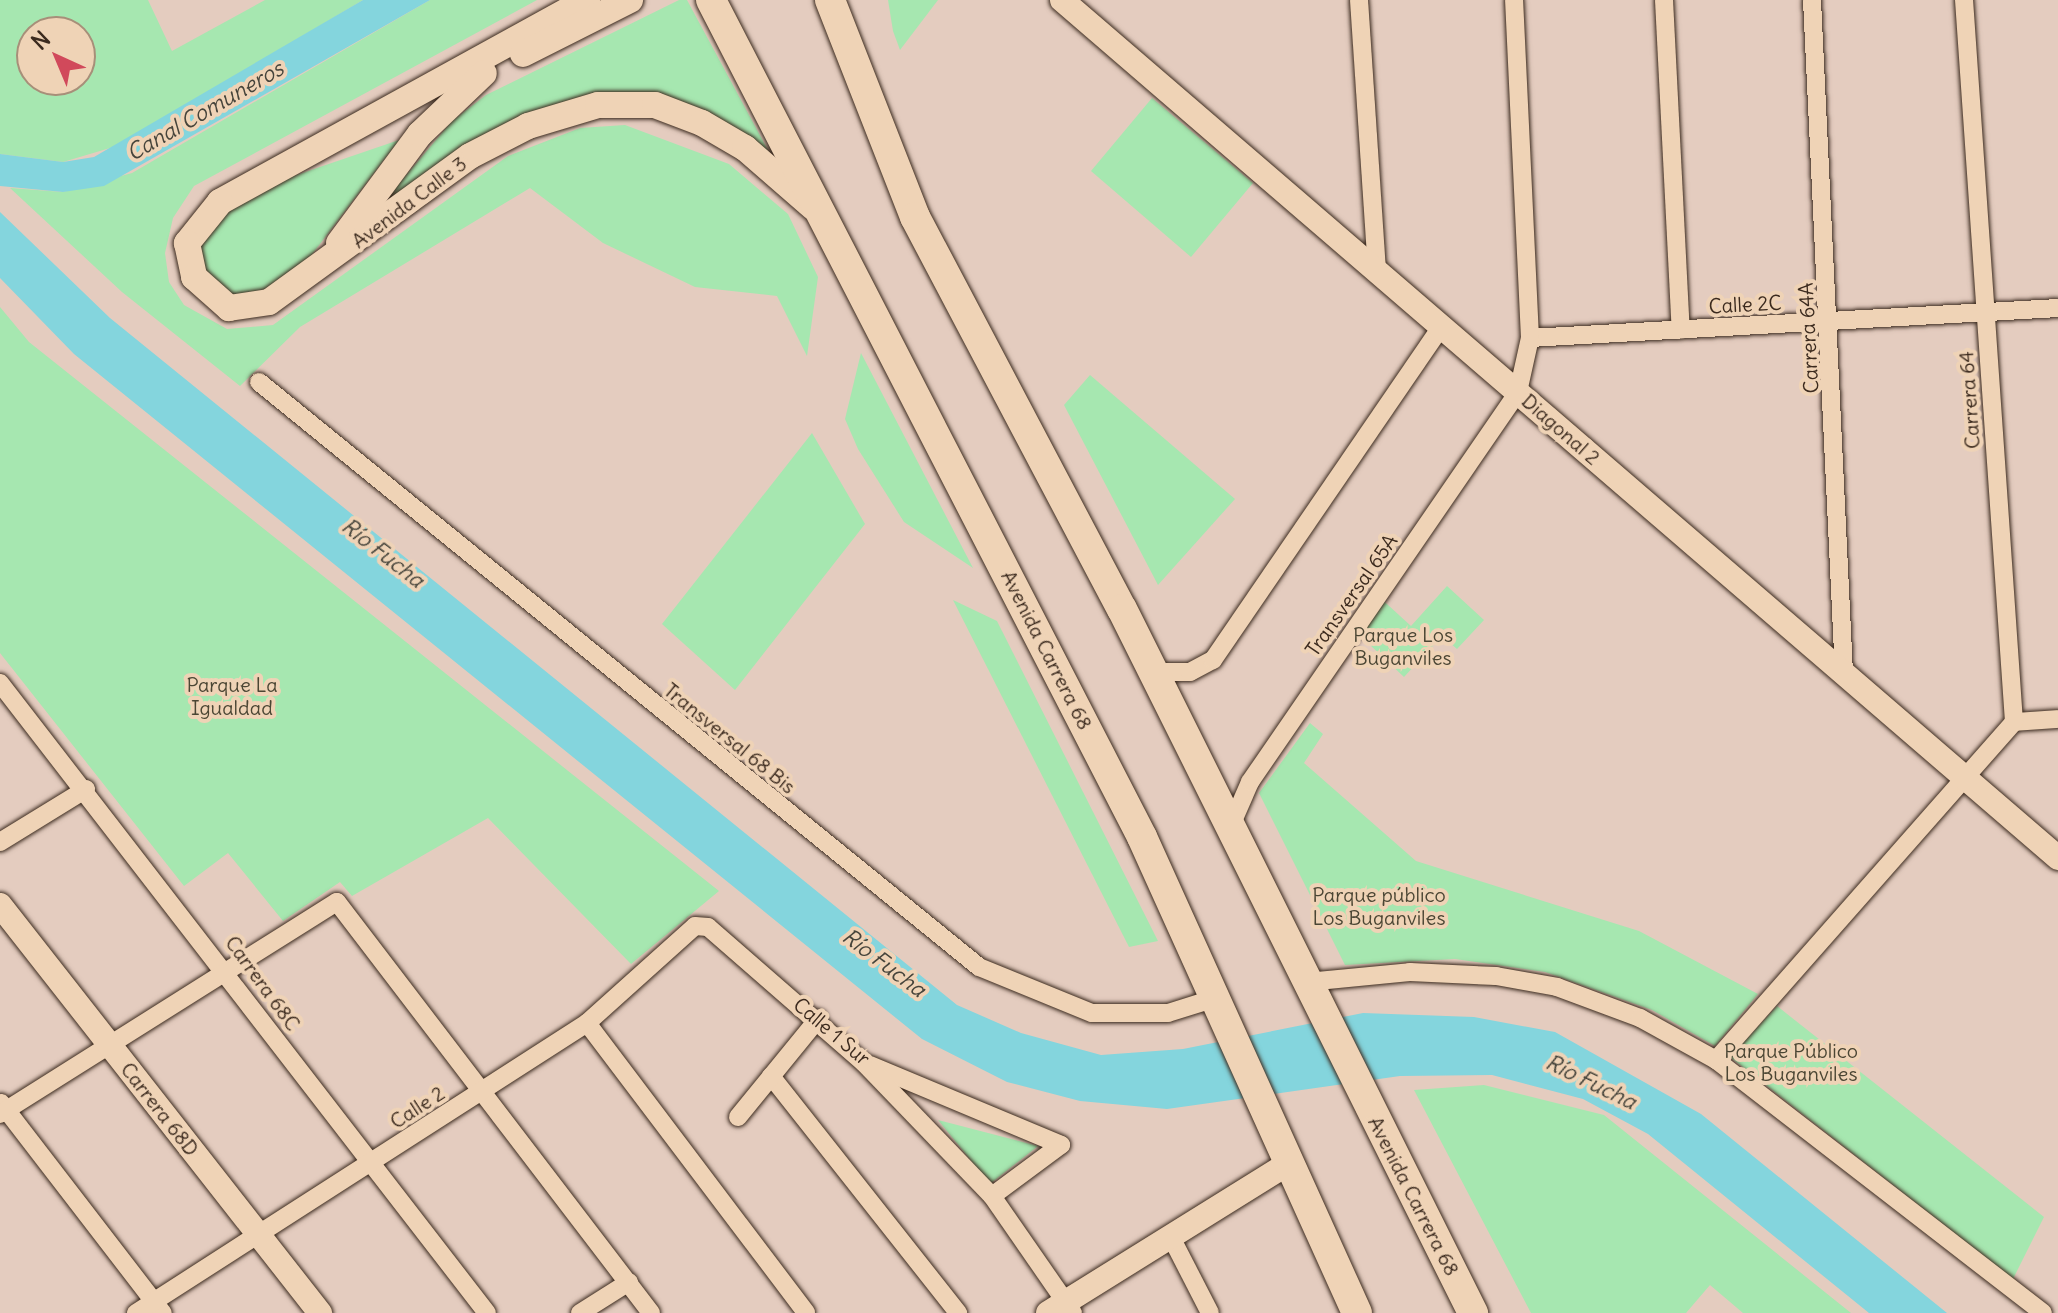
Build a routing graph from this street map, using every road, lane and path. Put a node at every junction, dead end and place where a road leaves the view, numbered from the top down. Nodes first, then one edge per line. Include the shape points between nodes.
1 (587, 0) edge
2 (630, 0) edge
3 (711, 0) edge
4 (1062, 0) edge
5 (1359, 0) edge
6 (1514, 0) edge
7 (1664, 0) edge
8 (1812, 0) edge
9 (1964, 0) edge
10 (835, 3) edge
11 (484, 73) junction
12 (249, 183) junction
13 (814, 208) junction
14 (1377, 269) junction
15 (306, 278) junction
16 (2058, 308) edge
17 (1985, 312) junction
18 (1829, 321) junction
19 (1442, 326) junction
20 (1681, 330) junction
21 (1530, 338) junction
22 (259, 382) dead end
23 (1518, 392) junction
24 (1153, 672) junction
25 (1844, 673) junction
26 (0, 683) edge
27 (2058, 719) edge
28 (2014, 722) junction
29 (1966, 778) junction
30 (86, 789) junction
31 (1230, 828) junction
32 (0, 842) edge
33 (2058, 858) edge
34 (0, 905) edge
35 (708, 927) joint
36 (231, 974) junction
37 (1307, 982) junction
38 (1223, 1006) junction
39 (818, 1019) junction
40 (587, 1023) junction
41 (111, 1047) junction
42 (1716, 1060) junction
43 (864, 1063) junction
44 (771, 1076) junction
45 (479, 1093) junction
46 (2, 1108) edge
47 (738, 1117) dead end
48 (1291, 1162) junction
49 (367, 1165) junction
50 (992, 1196) junction
51 (259, 1234) junction
52 (1171, 1237) junction
53 (629, 1282) junction
54 (159, 1307) edge
55 (1063, 1309) edge
56 (136, 1313) edge
57 (320, 1313) edge
58 (487, 1313) edge
59 (580, 1313) edge
60 (651, 1313) edge
61 (806, 1313) edge
62 (958, 1313) edge
63 (1210, 1313) edge
64 (1357, 1313) edge
65 (1473, 1313) edge
66 (2043, 1313) edge

1 - 12 main road, Avenida Calle 3
2 - 11 main road, Avenida Calle 3
3 - 13 main road, Avenida Carrera 68
4 - 14 street, Diagonal 2
5 - 14 street
6 - 21 street
7 - 20 street
8 - 18 street, Carrera 64A
9 - 17 street, Carrera 64
10 - 24 main road, Avenida Carrera 68 via 915,217
11 - 12 main road, Avenida Calle 3 via 393,123
11 - 15 main road, Avenida Calle 3 via 420,134
12 - 15 main road, Avenida Calle 3 via 195,226 187,243 194,277 229,308 247,308
13 - 15 main road, Avenida Calle 3 via 745,148 702,123 655,105 598,105 528,126 470,156
13 - 38 main road, Avenida Carrera 68 via 1033,621
14 - 19 street, Diagonal 2
16 - 17 street, Calle 2C
17 - 18 street, Calle 2C
17 - 28 street, Carrera 64
18 - 20 street, Calle 2C
18 - 25 street, Carrera 64A
19 - 23 street, Diagonal 2
19 - 24 street via 1213,660 1190,672
20 - 21 street, Calle 2C
21 - 23 street
22 - 38 street, Transversal 68 Bis via 979,967 1092,1013 1168,1013
23 - 25 street, Diagonal 2
23 - 31 street, Transversal 65A via 1250,782
24 - 31 main road, Avenida Carrera 68
25 - 29 street, Diagonal 2
26 - 30 street, Carrera 68C
27 - 28 street
28 - 29 street
29 - 33 street, Diagonal 2
29 - 42 street
30 - 32 street
30 - 36 street, Carrera 68C
31 - 37 main road, Avenida Carrera 68
34 - 41 street, Carrera 68D
35 - 39 street, Calle 1 Sur
35 - 40 street, Calle 2 via 686,930
36 - 41 street
36 - 45 street via 337,902
36 - 49 street, Carrera 68C
37 - 42 street via 1410,972 1522,980 1640,1018
37 - 65 main road, Avenida Carrera 68
38 - 48 main road, Avenida Carrera 68
39 - 43 street, Calle 1 Sur
39 - 44 street
40 - 45 street, Calle 2
40 - 61 street
41 - 46 street
41 - 51 street, Carrera 68D
42 - 66 street
43 - 50 street
43 - 50 street, Calle 1 Sur via 1061,1145
44 - 47 street
44 - 62 street
45 - 49 street, Calle 2
45 - 53 street
46 - 54 street
48 - 52 street
48 - 64 main road, Avenida Carrera 68
49 - 51 street, Calle 2
49 - 58 street, Carrera 68C
50 - 55 street
51 - 54 street, Calle 2
51 - 57 street, Carrera 68D
52 - 55 street
52 - 63 street
53 - 59 street
53 - 60 street
54 - 56 street, Calle 2

